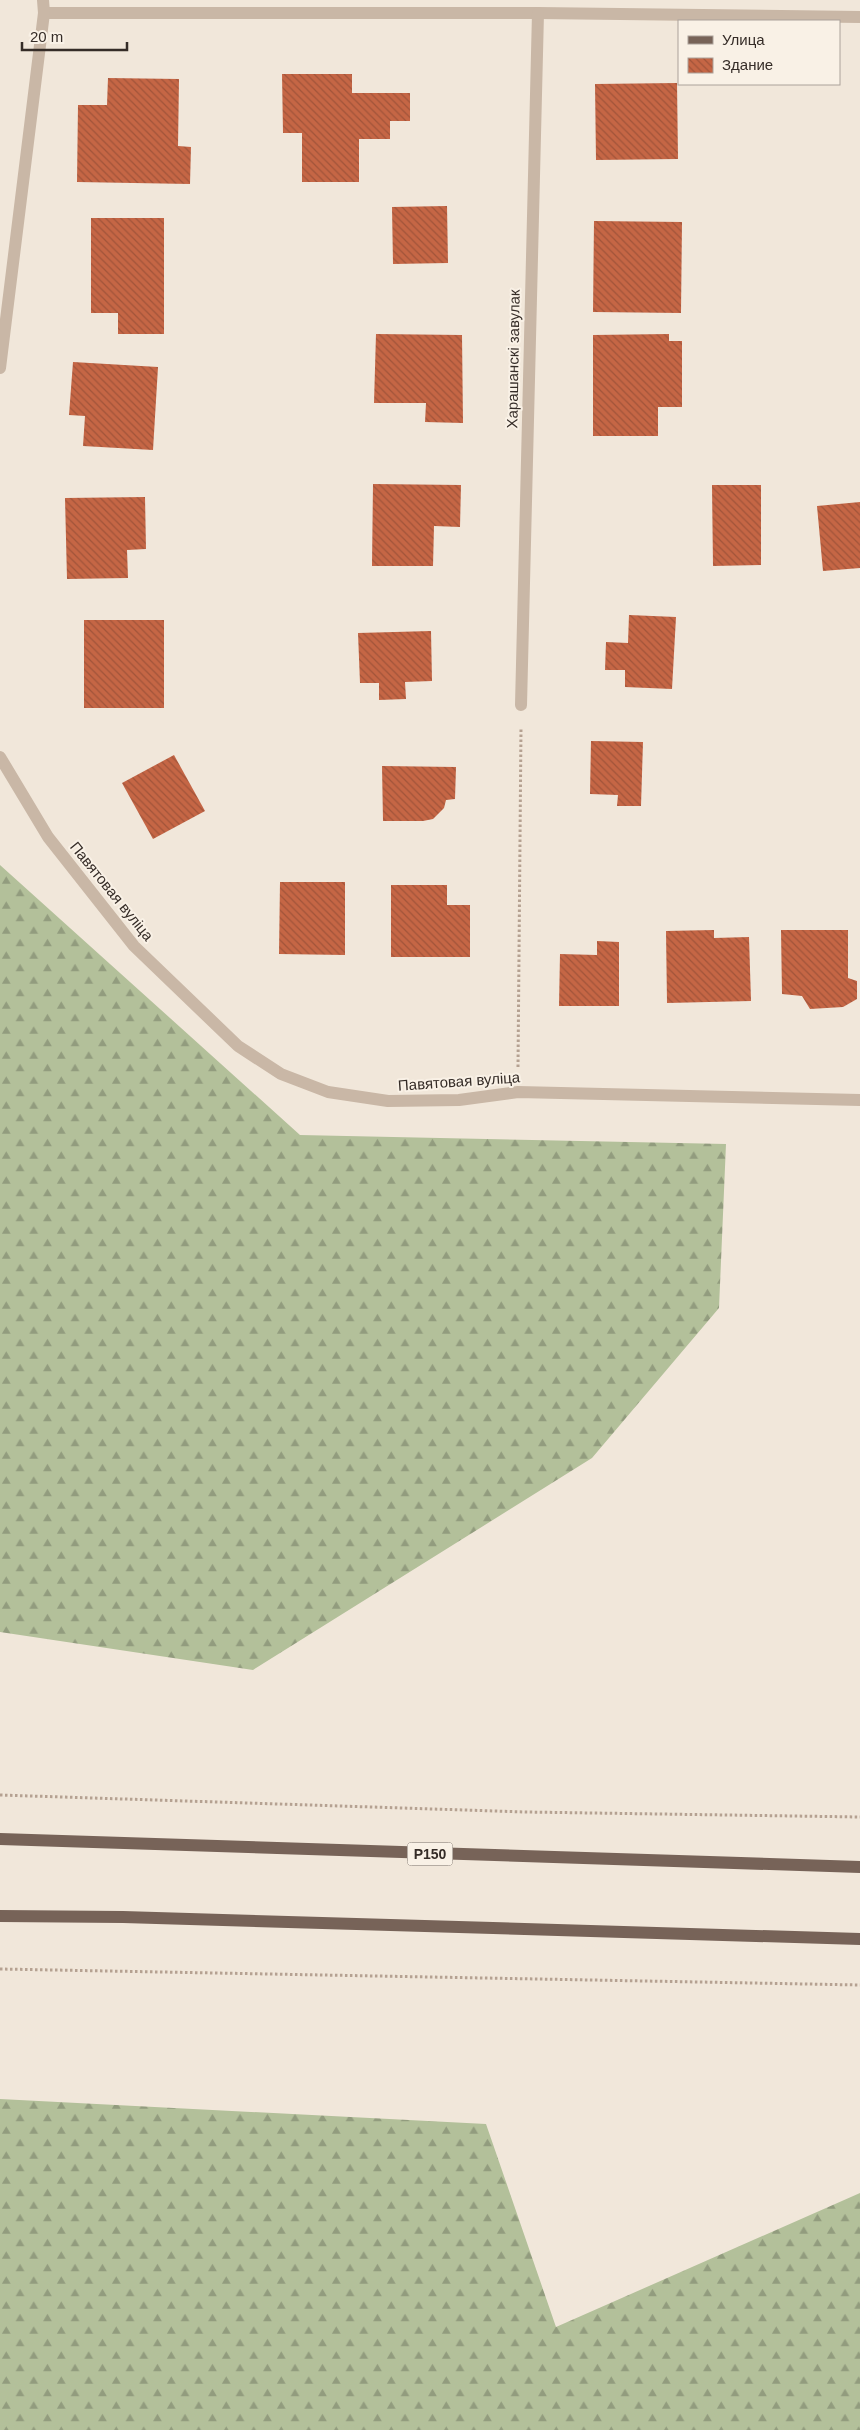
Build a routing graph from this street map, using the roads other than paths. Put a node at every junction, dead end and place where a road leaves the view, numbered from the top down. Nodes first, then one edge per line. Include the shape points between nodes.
1 (43, 6) edge
2 (538, 13) junction
3 (860, 17) edge
4 (0, 368) edge
5 (521, 705) road end
6 (0, 757) edge
7 (860, 1100) edge
8 (0, 1839) edge
9 (860, 1867) edge
10 (0, 1916) edge
11 (860, 1939) edge

1 - 2 street
1 - 4 street
2 - 3 street
2 - 5 street, Харашанскі завулак
6 - 7 street, Павятовая вуліца via 48,836 134,946 245,1051 281,1074 328,1092 388,1101 459,1100 518,1092
8 - 9 main road, Р150
10 - 11 main road via 143,1917

